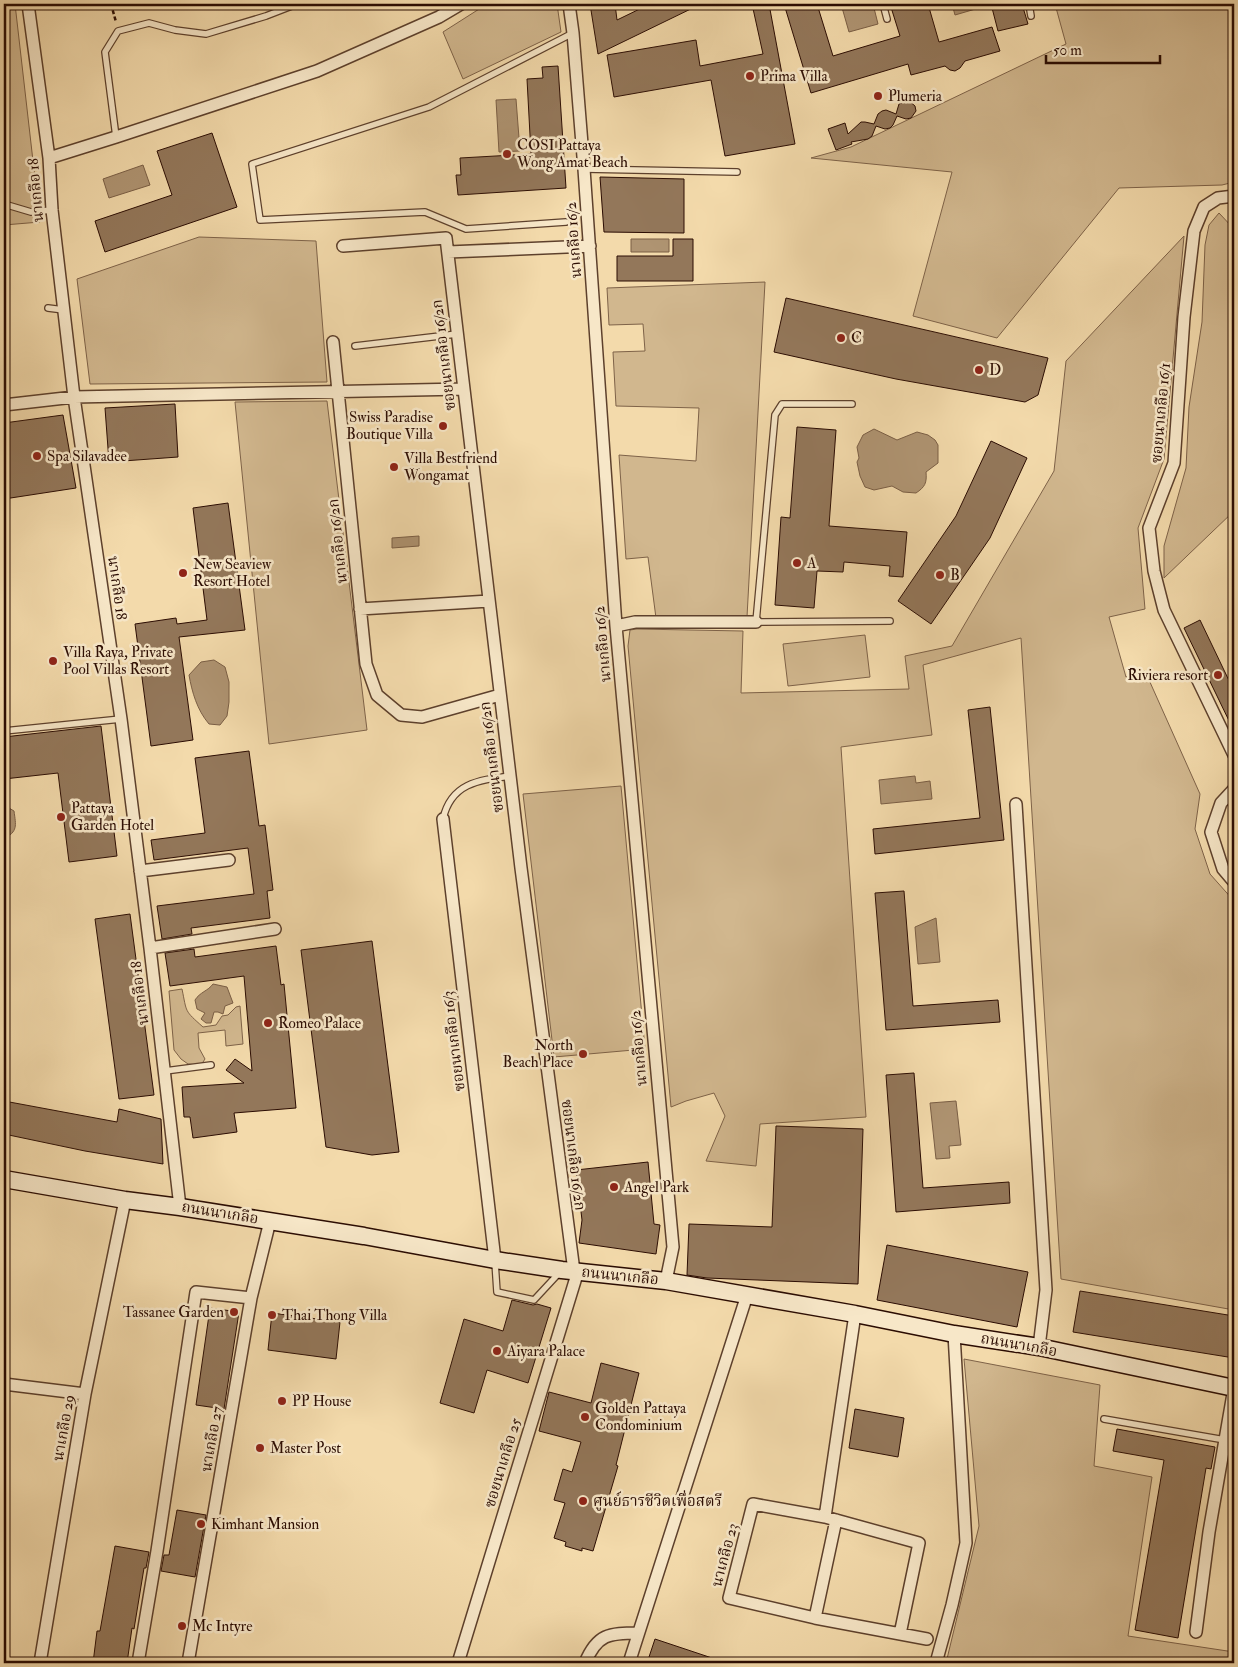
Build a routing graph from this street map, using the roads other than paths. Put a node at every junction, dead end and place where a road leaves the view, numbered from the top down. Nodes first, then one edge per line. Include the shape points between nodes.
1 (28, 4) edge
2 (297, 4) edge
3 (461, 4) edge
4 (569, 4) edge
5 (883, 4) edge
6 (1029, 4) edge
7 (1032, 16) dead end
8 (887, 19) dead end
9 (573, 33) junction
10 (116, 138) junction
11 (49, 158) junction
12 (584, 169) junction
13 (737, 172) dead end
14 (1234, 196) edge
15 (4, 204) edge
16 (52, 210) junction
17 (566, 222) dead end
18 (342, 246) dead end
19 (590, 246) junction
20 (448, 252) junction
21 (48, 308) dead end
22 (64, 310) junction
23 (457, 334) junction
24 (333, 342) dead end
25 (355, 346) dead end
26 (464, 389) junction
27 (337, 391) junction
28 (74, 397) junction
29 (852, 404) dead end
30 (4, 405) edge
31 (489, 602) junction
32 (360, 609) junction
33 (890, 621) dead end
34 (756, 622) junction
35 (616, 626) junction
36 (500, 695) junction
37 (121, 719) junction
38 (4, 731) edge
39 (1234, 755) edge
40 (510, 776) junction
41 (1234, 789) edge
42 (1016, 804) dead end
43 (443, 819) joint
44 (229, 860) dead end
45 (140, 871) junction
46 (1234, 882) edge
47 (275, 930) dead end
48 (150, 948) junction
49 (211, 1065) dead end
50 (165, 1072) junction
51 (4, 1179) edge
52 (125, 1200) junction
53 (180, 1206) junction
54 (270, 1221) junction
55 (495, 1260) junction
56 (571, 1271) junction
57 (666, 1281) junction
58 (747, 1295) junction
59 (252, 1298) junction
60 (855, 1314) junction
61 (954, 1334) junction
62 (1039, 1347) junction
63 (4, 1384) edge
64 (1234, 1388) edge
65 (85, 1394) junction
66 (1104, 1419) dead end
67 (1225, 1440) junction
68 (830, 1519) junction
69 (815, 1618) junction
70 (1196, 1632) dead end
71 (638, 1633) junction
72 (900, 1634) junction
73 (927, 1639) dead end
74 (40, 1663) edge
75 (138, 1663) edge
76 (188, 1663) edge
77 (458, 1663) edge
78 (585, 1663) edge
79 (629, 1663) edge
80 (936, 1663) edge

1 - 11 street, นาเกลือ 18
2 - 10 lane via 206,34 149,23 118,31 105,52
3 - 10 street via 439,17 317,71
4 - 9 street, นาเกลือ 16/2
5 - 8 lane
6 - 7 lane
9 - 12 street, นาเกลือ 16/2
9 - 17 lane via 429,107 252,164 260,220 425,212 466,229
10 - 11 street
11 - 16 street, นาเกลือ 18
12 - 13 lane
12 - 19 street, นาเกลือ 16/2
14 - 39 street, ซอยนาเกลือ 16/1 via 1218,198 1204,208 1194,231 1184,317 1174,463 1149,528 1154,571 1164,610
15 - 16 lane via 32,212
16 - 22 street, นาเกลือ 18
18 - 20 street, ซอยนาเกลือ 16/2ก via 446,238
19 - 20 street
19 - 35 street, นาเกลือ 16/2
20 - 23 street, ซอยนาเกลือ 16/2ก
21 - 22 lane
22 - 28 street, นาเกลือ 18
23 - 25 lane
23 - 26 street, ซอยนาเกลือ 16/2ก
24 - 27 street, นาเกลือ 16/2ก
26 - 27 street
26 - 31 street, ซอยนาเกลือ 16/2ก
27 - 28 street
27 - 32 street, นาเกลือ 16/2ก
28 - 30 street
28 - 37 street, นาเกลือ 18
29 - 34 lane via 782,404 775,415
31 - 32 street
31 - 36 street, ซอยนาเกลือ 16/2ก
32 - 36 street, นาเกลือ 16/2ก via 370,677 378,695 401,715 422,717
33 - 34 lane
34 - 35 street via 635,622
35 - 57 street, นาเกลือ 16/2 via 672,1247
36 - 40 street, ซอยนาเกลือ 16/2ก
37 - 38 lane
37 - 45 street, นาเกลือ 18
40 - 43 lane via 484,779 465,787 447,804
40 - 56 street, ซอยนาเกลือ 16/2ก
41 - 46 street via 1220,804 1211,832 1223,869
42 - 62 street via 1046,1290
43 - 55 street, ซอยนาเกลือ 16/3
44 - 45 street
45 - 48 street, นาเกลือ 18
47 - 48 street
48 - 50 street, นาเกลือ 18
49 - 50 lane
50 - 53 street, นาเกลือ 18
51 - 52 street, ถนนนาเกลือ
52 - 53 street, ถนนนาเกลือ
52 - 65 street, นาเกลือ 29
53 - 54 street, ถนนนาเกลือ
54 - 55 street, ถนนนาเกลือ
54 - 59 street, นาเกลือ 27
55 - 56 street, ถนนนาเกลือ
55 - 56 lane via 497,1292 534,1300
56 - 57 street, ถนนนาเกลือ
56 - 77 street, ซอยนาเกลือ 25
57 - 58 street, ถนนนาเกลือ
58 - 60 street, ถนนนาเกลือ
58 - 71 street
59 - 75 street via 196,1292
59 - 76 street, นาเกลือ 27
60 - 61 street, ถนนนาเกลือ
60 - 68 street
61 - 62 street, ถนนนาเกลือ
61 - 80 street via 966,1543
62 - 64 street, ถนนนาเกลือ
63 - 65 street
64 - 67 street
65 - 74 street, นาเกลือ 29
66 - 67 lane
67 - 70 street
68 - 69 street
68 - 69 street, นาเกลือ 23 via 753,1504 729,1598
68 - 72 street, นาเกลือ 23 via 918,1542
69 - 72 street, นาเกลือ 23
71 - 78 street via 608,1636 592,1648
71 - 79 street
72 - 73 street, นาเกลือ 23

